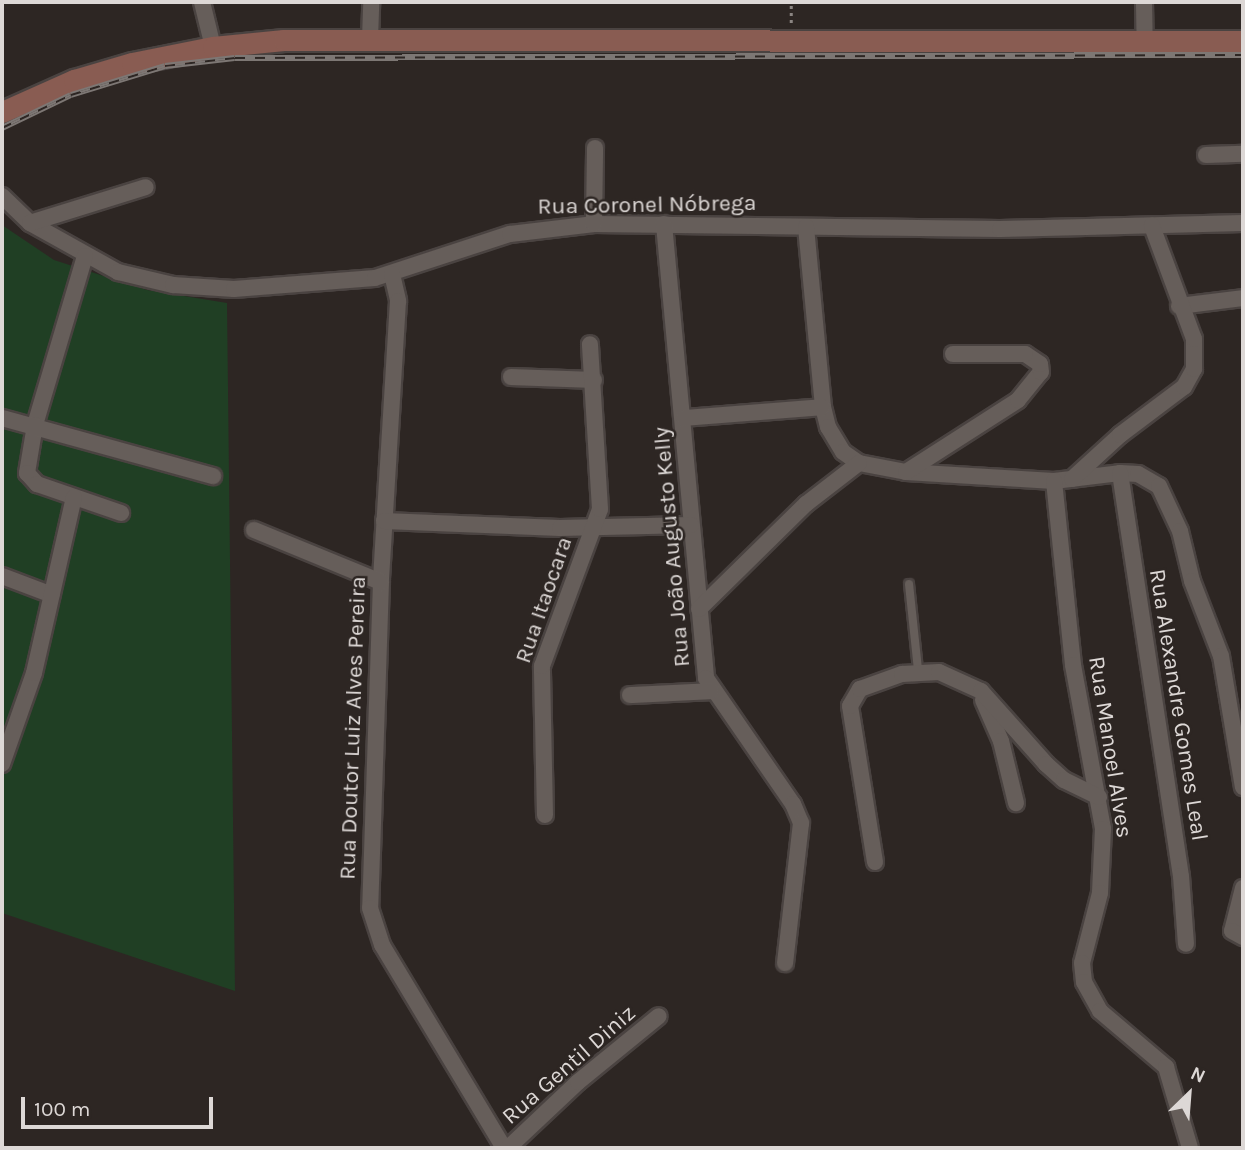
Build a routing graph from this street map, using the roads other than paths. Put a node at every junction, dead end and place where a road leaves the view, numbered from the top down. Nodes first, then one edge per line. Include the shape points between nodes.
1 (202, 2) edge
2 (370, 2) edge
3 (1144, 2) edge
4 (370, 39) junction
5 (1145, 41) junction
6 (1243, 41) edge
7 (213, 47) junction
8 (2, 112) edge
9 (595, 148) dead end
10 (1243, 154) edge
11 (1206, 155) dead end
12 (146, 187) dead end
13 (2, 196) edge
14 (30, 223) junction
15 (1243, 223) edge
16 (594, 224) junction
17 (664, 224) junction
18 (1152, 226) junction
19 (806, 227) junction
20 (85, 257) junction
21 (392, 274) junction
22 (1243, 298) edge
23 (1179, 306) junction
24 (590, 344) dead end
25 (953, 354) dead end
26 (511, 377) dead end
27 (594, 380) junction
28 (823, 407) junction
29 (2, 418) edge
30 (684, 418) junction
31 (34, 425) junction
32 (859, 463) junction
33 (906, 472) junction
34 (1120, 473) junction
35 (213, 476) dead end
36 (1072, 479) junction
37 (1054, 481) junction
38 (74, 497) junction
39 (121, 513) dead end
40 (384, 521) junction
41 (691, 525) junction
42 (594, 527) junction
43 (254, 530) dead end
44 (2, 576) edge
45 (381, 582) junction
46 (909, 584) dead end
47 (52, 595) junction
48 (699, 609) junction
49 (918, 670) junction
50 (711, 691) junction
51 (981, 691) junction
52 (630, 695) dead end
53 (2, 764) edge
54 (1243, 787) edge
55 (1099, 797) junction
56 (1016, 803) dead end
57 (545, 815) dead end
58 (875, 862) dead end
59 (1243, 888) edge
60 (1243, 937) edge
61 (1186, 944) dead end
62 (785, 963) dead end
63 (659, 1016) dead end
64 (506, 1148) edge
65 (1190, 1148) edge

1 - 7 street
2 - 4 street
3 - 5 street
4 - 5 main road
4 - 7 main road
5 - 6 main road
7 - 8 main road via 97,73
9 - 16 street
10 - 11 street
12 - 14 street
13 - 14 street, Rua Coronel Nóbrega
14 - 20 street, Rua Coronel Nóbrega
15 - 18 street, Rua Coronel Nóbrega
16 - 17 street, Rua Coronel Nóbrega
16 - 21 street, Rua Coronel Nóbrega via 510,234
17 - 19 street, Rua Coronel Nóbrega
17 - 30 street, Rua João Augusto Kelly
18 - 19 street, Rua Coronel Nóbrega
18 - 23 street
19 - 28 street
20 - 21 street, Rua Coronel Nóbrega via 146,281 209,287 276,287
20 - 31 street
21 - 40 street, Rua Doutor Luiz Alves Pereira via 398,301
22 - 23 street
23 - 36 street via 1197,355 1184,387 1120,435
24 - 27 street, Rua Itaocara
25 - 33 street via 1025,354 1040,364 1041,372 1018,400
26 - 27 street
27 - 42 street, Rua Itaocara via 601,497
28 - 30 street
28 - 32 street via 835,441
29 - 31 street
30 - 41 street, Rua João Augusto Kelly
31 - 35 street
31 - 38 street via 27,473 37,484
32 - 33 street
32 - 48 street via 806,505 760,555
33 - 37 street
34 - 36 street
34 - 54 street via 1150,479 1166,496 1221,656
34 - 61 street, Rua Alexandre Gomes Leal via 1181,876
36 - 37 street
37 - 55 street, Rua Manoel Alves via 1073,665
38 - 39 street
38 - 47 street
40 - 42 street
40 - 45 street, Rua Doutor Luiz Alves Pereira
41 - 42 street
41 - 48 street, Rua João Augusto Kelly
42 - 57 street, Rua Itaocara via 542,666
43 - 45 street
44 - 47 street
45 - 64 street, Rua Doutor Luiz Alves Pereira via 369,887 374,927
46 - 49 lane
47 - 53 street via 34,673
48 - 50 street, Rua João Augusto Kelly
49 - 51 street via 957,678
49 - 58 street via 882,680 851,698
50 - 52 street
50 - 62 street, Rua João Augusto Kelly via 793,804 801,823
51 - 55 street via 1046,764 1064,780
51 - 56 street via 1001,741
55 - 65 street, Rua Manoel Alves via 1103,857 1097,908 1082,962 1084,982 1100,1011 1166,1067
59 - 60 street via 1233,931
63 - 64 street, Rua Gentil Diniz

